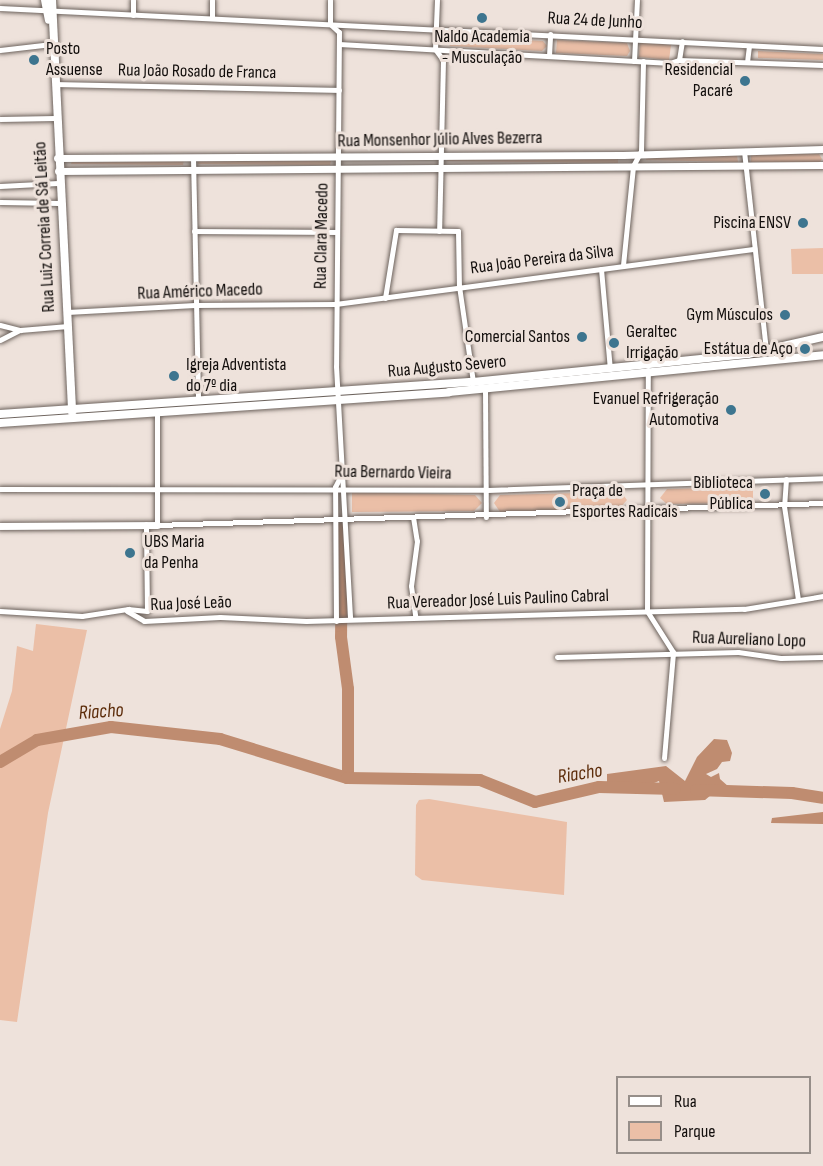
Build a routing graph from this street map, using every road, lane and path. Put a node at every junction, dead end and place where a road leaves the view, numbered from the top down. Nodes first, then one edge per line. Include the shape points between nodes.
1 (45, 0) edge
2 (52, 0) edge
3 (133, 0) edge
4 (212, 0) edge
5 (330, 0) edge
6 (437, 0) edge
7 (637, 0) edge
8 (0, 8) edge
9 (49, 11) junction
10 (133, 15) junction
11 (212, 17) junction
12 (330, 24) junction
13 (436, 30) junction
14 (550, 34) junction
15 (636, 38) junction
16 (682, 41) junction
17 (52, 44) junction
18 (339, 44) junction
19 (749, 46) junction
20 (435, 49) junction
21 (823, 49) edge
22 (0, 50) edge
23 (549, 56) junction
24 (679, 60) junction
25 (634, 61) junction
26 (643, 62) junction
27 (747, 62) junction
28 (823, 65) edge
29 (54, 83) junction
30 (339, 90) junction
31 (56, 118) junction
32 (0, 119) edge
33 (823, 149) edge
34 (641, 151) junction
35 (744, 151) junction
36 (339, 156) junction
37 (438, 156) junction
38 (193, 157) junction
39 (57, 158) junction
40 (823, 165) edge
41 (339, 166) junction
42 (441, 166) junction
43 (633, 166) junction
44 (745, 166) junction
45 (193, 167) junction
46 (58, 171) junction
47 (58, 183) junction
48 (0, 186) edge
49 (0, 202) edge
50 (59, 203) junction
51 (194, 231) junction
52 (440, 231) junction
53 (336, 232) junction
54 (754, 249) junction
55 (623, 265) junction
56 (601, 269) junction
57 (459, 286) junction
58 (385, 297) junction
59 (335, 304) junction
60 (195, 305) junction
61 (67, 312) junction
62 (0, 325) edge
63 (68, 326) junction
64 (20, 330) junction
65 (819, 338) edge
66 (0, 340) edge
67 (823, 347) edge
68 (766, 349) junction
69 (820, 355) edge
70 (610, 369) junction
71 (648, 369) junction
72 (473, 382) junction
73 (448, 388) junction
74 (485, 389) junction
75 (339, 396) junction
76 (198, 400) junction
77 (72, 409) junction
78 (157, 413) junction
79 (0, 414) edge
80 (72, 420) junction
81 (0, 423) edge
82 (340, 477) junction
83 (823, 478) edge
84 (786, 480) junction
85 (649, 486) junction
86 (157, 487) junction
87 (335, 487) junction
88 (344, 487) junction
89 (0, 489) edge
90 (487, 490) junction
91 (823, 503) edge
92 (784, 506) junction
93 (648, 510) junction
94 (346, 516) junction
95 (413, 517) junction
96 (486, 517) junction
97 (337, 520) junction
98 (146, 524) junction
99 (157, 525) junction
100 (0, 526) edge
101 (823, 596) edge
102 (798, 600) junction
103 (647, 610) junction
104 (0, 611) edge
105 (127, 611) junction
106 (415, 616) junction
107 (350, 619) junction
108 (336, 621) junction
109 (673, 652) junction
110 (557, 657) dead end
111 (823, 657) edge
112 (664, 758) dead end

1 - 9 main road, Rua Luiz Correia de Sá Leitão
2 - 9 main road, Rua Luiz Correia de Sá Leitão
3 - 10 street
4 - 11 street
5 - 12 street, Rua Clara Macedo
6 - 13 street
7 - 15 street
8 - 9 street, Rua 24 de Junho
9 - 10 street, Rua 24 de Junho
9 - 17 main road, Rua Luiz Correia de Sá Leitão
10 - 11 street, Rua 24 de Junho
11 - 12 street, Rua 24 de Junho
12 - 13 street, Rua 24 de Junho
12 - 18 street, Rua Clara Macedo via 339,32
13 - 14 street, Rua 24 de Junho
13 - 20 street
14 - 15 street, Rua 24 de Junho
14 - 23 street
15 - 16 street, Rua 24 de Junho
15 - 25 street
16 - 19 street, Rua 24 de Junho
16 - 24 street
17 - 22 street
17 - 29 main road, Rua Luiz Correia de Sá Leitão
18 - 20 street, Rua 24 de Junho
18 - 30 street, Rua Clara Macedo
19 - 21 street, Rua 24 de Junho
19 - 27 street
20 - 23 street, Rua 24 de Junho
20 - 37 street via 443,60
23 - 25 street, Rua 24 de Junho
24 - 26 street, Rua 24 de Junho
24 - 27 street, Rua 24 de Junho
25 - 26 street, Rua 24 de Junho
26 - 34 street
27 - 28 street, Rua 24 de Junho
29 - 30 street, Rua João Rosado de Franca
29 - 31 main road, Rua Luiz Correia de Sá Leitão
30 - 36 street, Rua Clara Macedo
31 - 32 street
31 - 39 main road, Rua Luiz Correia de Sá Leitão
33 - 35 street, Rua Monsenhor Júlio Alves Bezerra
34 - 35 street, Rua Monsenhor Júlio Alves Bezerra
34 - 37 street, Rua Monsenhor Júlio Alves Bezerra via 623,155
34 - 43 street
35 - 44 street
36 - 37 street, Rua Monsenhor Júlio Alves Bezerra
36 - 38 street, Rua Monsenhor Júlio Alves Bezerra
36 - 41 street, Rua Clara Macedo
37 - 42 street
38 - 39 street, Rua Monsenhor Júlio Alves Bezerra
38 - 45 street
39 - 46 main road, Rua Luiz Correia de Sá Leitão
40 - 44 street, Rua Monsenhor Júlio Alves Bezerra
41 - 42 street, Rua Monsenhor Júlio Alves Bezerra
41 - 45 street, Rua Monsenhor Júlio Alves Bezerra
41 - 53 street, Rua Clara Macedo
42 - 43 street, Rua Monsenhor Júlio Alves Bezerra
42 - 52 street
43 - 44 street, Rua Monsenhor Júlio Alves Bezerra
43 - 55 street
44 - 54 street
45 - 46 street, Rua Monsenhor Júlio Alves Bezerra
45 - 51 street
46 - 47 main road, Rua Luiz Correia de Sá Leitão
47 - 48 street
47 - 50 main road, Rua Luiz Correia de Sá Leitão
49 - 50 street
50 - 61 main road, Rua Luiz Correia de Sá Leitão
51 - 53 street
51 - 60 street
52 - 57 street via 458,231
52 - 58 street via 396,230
53 - 59 street, Rua Clara Macedo
54 - 55 street, Rua João Pereira da Silva
54 - 68 street
55 - 56 street, Rua João Pereira da Silva
56 - 57 street, Rua João Pereira da Silva
56 - 70 street
57 - 58 street, Rua João Pereira da Silva
57 - 72 street
58 - 59 street, Rua João Pereira da Silva
59 - 60 street, Rua Américo Macedo
59 - 75 street, Rua Clara Macedo
60 - 61 street, Rua Américo Macedo
60 - 76 street
61 - 63 main road, Rua Luiz Correia de Sá Leitão
62 - 64 street
63 - 64 street
63 - 77 main road, Rua Luiz Correia de Sá Leitão
64 - 66 street
65 - 67 main road
65 - 68 main road, Rua Augusto Severo
67 - 69 main road
68 - 71 main road, Rua Augusto Severo
69 - 71 main road, Rua Augusto Severo
70 - 71 main road, Rua Augusto Severo
70 - 72 main road, Rua Augusto Severo
71 - 74 main road, Rua Augusto Severo
71 - 85 street
72 - 73 main road, Rua Augusto Severo
73 - 74 main road, Rua Augusto Severo
73 - 75 main road, Rua Augusto Severo
74 - 90 street
75 - 76 main road, Rua Augusto Severo
75 - 78 main road, Rua Augusto Severo
75 - 82 street, Rua Clara Macedo
76 - 77 main road, Rua Augusto Severo
77 - 79 main road, Rua Augusto Severo
77 - 80 main road, Rua Luiz Correia de Sá Leitão
78 - 80 main road, Rua Augusto Severo
78 - 86 street
80 - 81 main road, Rua Augusto Severo
82 - 87 street, Rua Clara Macedo
82 - 88 street, Rua Clara Macedo
83 - 84 street, Rua Bernardo Vieira
84 - 85 street, Rua Bernardo Vieira
84 - 92 street
85 - 90 street, Rua Bernardo Vieira
85 - 93 street
86 - 87 street, Rua Bernardo Vieira
86 - 89 street, Rua Bernardo Vieira
86 - 99 street
87 - 88 street, Rua Bernardo Vieira
87 - 97 street
88 - 90 street, Rua Bernardo Vieira
88 - 94 street, Rua Clara Macedo
90 - 96 street
91 - 92 street
92 - 93 street
92 - 102 street
93 - 96 street
93 - 103 street
94 - 95 street
94 - 97 street
94 - 107 street, Rua Clara Macedo
95 - 96 street
95 - 106 street via 417,541 411,586
97 - 99 street
97 - 108 street
98 - 99 street
98 - 100 street
98 - 105 street via 147,611
101 - 102 street, Rua Vereador José Luis Paulino Cabral
102 - 103 street, Rua Vereador José Luis Paulino Cabral via 744,609
103 - 106 street, Rua Vereador José Luis Paulino Cabral
103 - 109 street
104 - 105 street, Rua José Leão via 82,616
105 - 108 street, Rua José Leão via 144,621 220,617
106 - 107 street, Rua Vereador José Luis Paulino Cabral
107 - 108 street, Rua José Leão
109 - 110 street
109 - 111 street, Rua Aureliano Lopo
109 - 112 street

